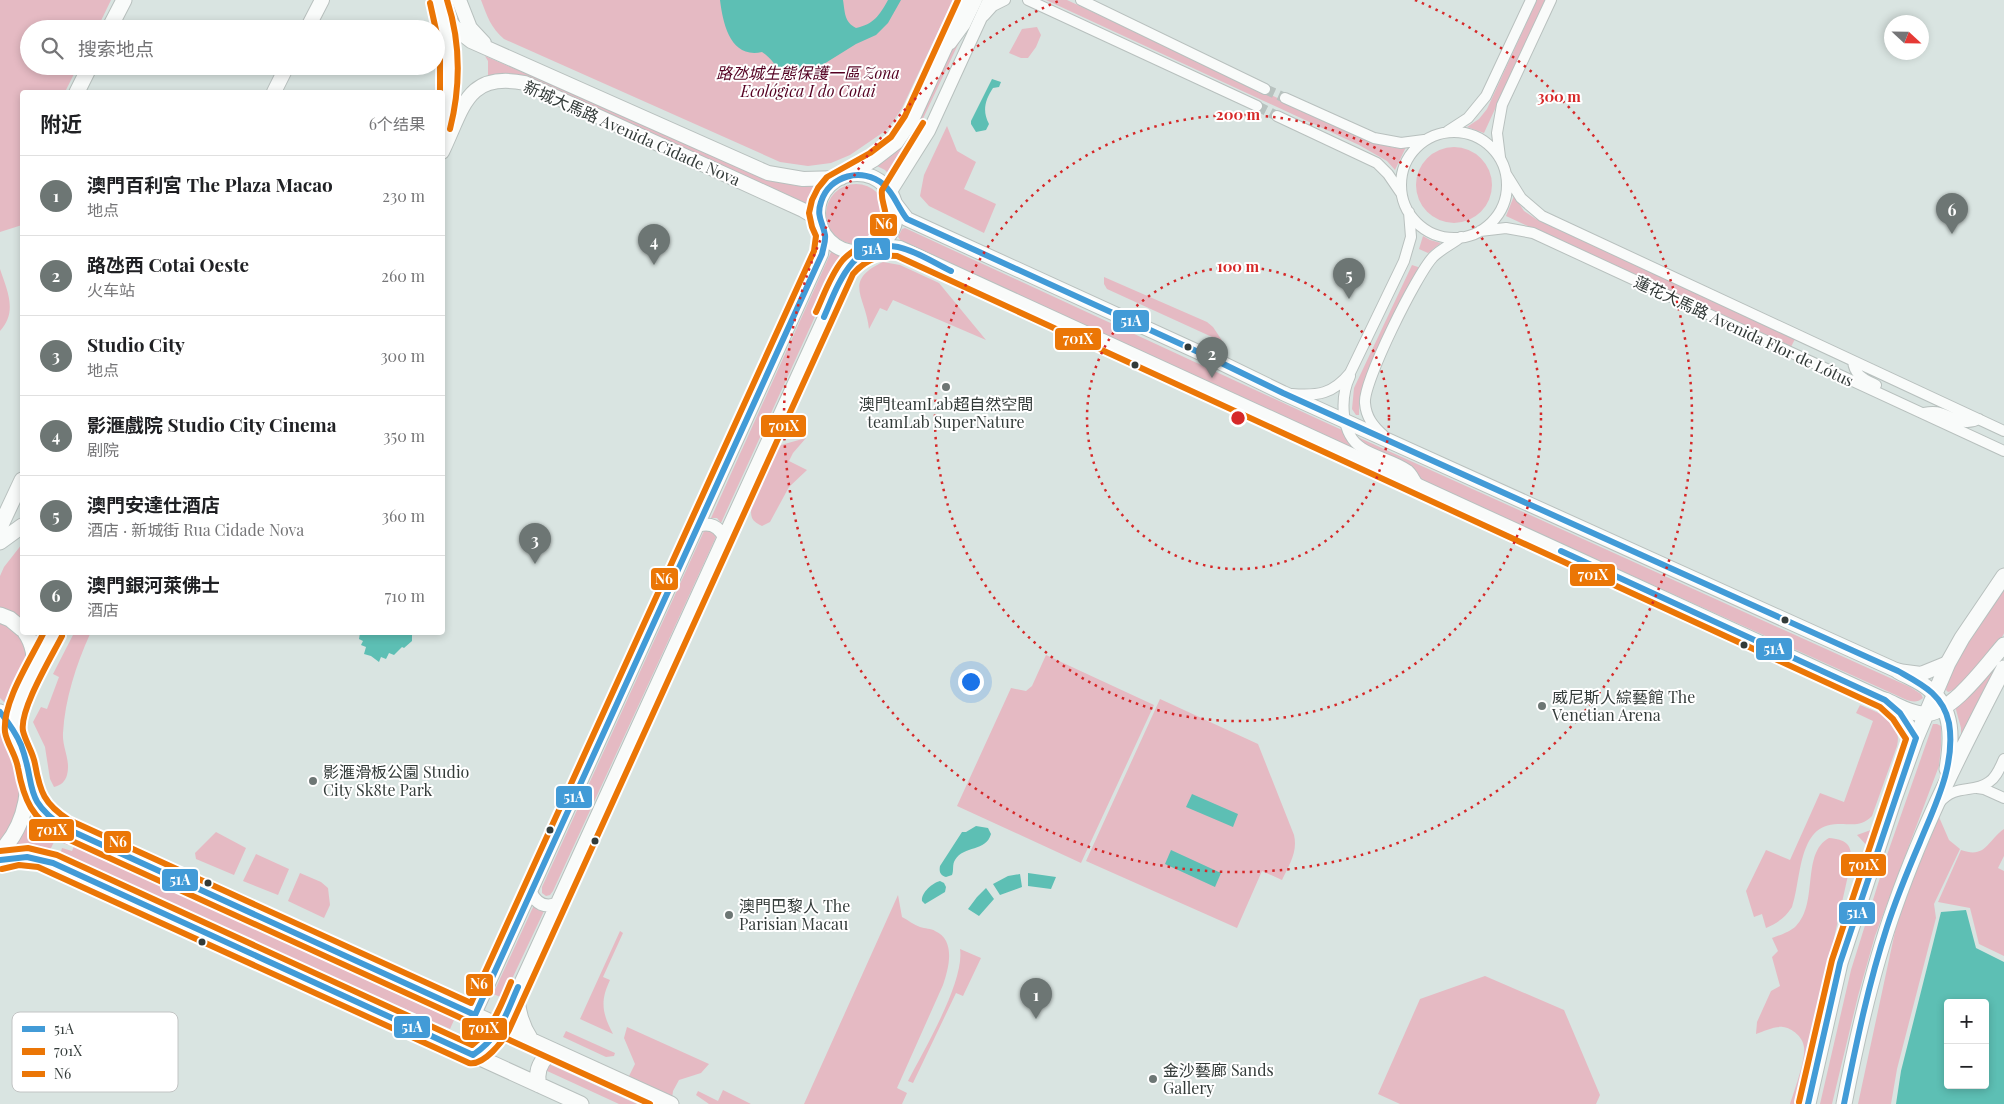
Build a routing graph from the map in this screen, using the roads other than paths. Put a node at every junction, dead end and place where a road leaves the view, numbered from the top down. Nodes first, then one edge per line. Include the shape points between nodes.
1 (124, 0) edge
2 (312, 0) edge
3 (322, 0) edge
4 (428, 0) edge
5 (459, 0) edge
6 (968, 0) edge
7 (977, 0) edge
8 (989, 0) edge
9 (1005, 0) edge
10 (1028, 0) edge
11 (1081, 0) edge
12 (1531, 0) edge
13 (1551, 0) edge
14 (442, 13) edge
15 (114, 20) edge
16 (307, 20) edge
17 (310, 20) edge
18 (978, 25) junction
19 (445, 31) edge
20 (506, 56) junction
21 (941, 59) junction
22 (86, 75) edge
23 (282, 75) edge
24 (1265, 89) tunnel mouth
25 (78, 90) edge
26 (275, 90) edge
27 (1285, 98) tunnel mouth
28 (1257, 106) tunnel mouth
29 (445, 116) edge
30 (1277, 116) tunnel mouth
31 (1445, 133) junction
32 (1429, 138) junction
33 (445, 146) edge
34 (1501, 160) junction
35 (1506, 174) junction
36 (846, 176) junction
37 (892, 198) junction
38 (1403, 198) junction
39 (1408, 212) junction
40 (822, 230) junction
41 (1480, 231) junction
42 (1462, 236) junction
43 (871, 250) junction
44 (1405, 300) junction
45 (1379, 314) junction
46 (1853, 361) junction
47 (1356, 364) junction
48 (1283, 393) junction
49 (1915, 410) junction
50 (1979, 419) junction
51 (1346, 421) junction
52 (2004, 431) edge
53 (1388, 440) junction
54 (2004, 451) edge
55 (20, 484) edge
56 (1420, 486) junction
57 (0, 526) edge
58 (698, 526) junction
59 (20, 527) edge
60 (724, 538) junction
61 (0, 542) edge
62 (2002, 580) edge
63 (0, 615) edge
64 (20, 627) edge
65 (26, 635) edge
66 (53, 635) edge
67 (2004, 644) edge
68 (1948, 663) junction
69 (2004, 668) edge
70 (1898, 671) junction
71 (31, 679) junction
72 (1935, 694) junction
73 (1885, 700) junction
74 (1944, 707) junction
75 (0, 712) edge
76 (1926, 714) junction
77 (14, 730) junction
78 (1916, 738) junction
79 (2004, 759) edge
80 (1996, 776) junction
81 (28, 777) junction
82 (1971, 787) junction
83 (1944, 788) junction
84 (2004, 798) edge
85 (1934, 808) junction
86 (0, 852) edge
87 (0, 860) edge
88 (531, 892) junction
89 (556, 904) junction
90 (516, 992) junction
91 (475, 1015) junction
92 (501, 1026) junction
93 (531, 1040) junction
94 (554, 1051) junction
95 (473, 1055) junction
96 (539, 1085) junction
97 (581, 1104) edge
98 (671, 1104) edge
99 (1809, 1104) edge
100 (1844, 1104) edge

1 - 15 main road
2 - 16 main road
3 - 17 main road
4 - 14 main road
5 - 20 main road via 474,35
6 - 21 street
7 - 21 street via 965,25
8 - 18 street
9 - 18 street via 993,6
10 - 28 street
11 - 24 street
12 - 31 street via 1486,96 1468,118
13 - 34 street via 1502,105 1497,133
14 - 20 main road, 新城大馬路 Avenida Cidade Nova via 463,36
18 - 37 street via 929,131
19 - 29 main road via 451,66
20 - 36 main road, 新城大馬路 Avenida Cidade Nova via 768,173 803,180
21 - 36 street via 913,120 897,143
22 - 25 main road
23 - 26 main road
27 - 32 street via 1374,138 1401,143
30 - 38 street via 1378,163
31 - 32 street
31 - 34 street via 1464,133 1482,140
32 - 38 street via 1415,150 1406,164
33 - 40 main road, 新城大馬路 Avenida Cidade Nova via 474,90 494,81 514,81 803,210 813,216
34 - 35 street
35 - 41 street via 1507,191 1502,207 1493,221
35 - 46 street, 蓮花大馬路 Avenida Flor de Lótus via 1521,198 1542,216
36 - 37 main road via 873,178 883,184
36 - 40 main road via 824,193 818,214
37 - 43 main road via 896,213 890,235
37 - 48 main road via 907,219
38 - 39 street
39 - 42 street via 1420,226 1437,235
39 - 45 street via 1409,248
40 - 43 main road via 833,244 844,250
40 - 58 street via 822,254
41 - 42 street
41 - 49 street, 蓮花大馬路 Avenida Flor de Lótus via 1506,228 1533,233
42 - 44 street via 1432,257
43 - 56 main road via 884,246 900,248
43 - 60 street via 860,255 846,269
44 - 45 street via 1393,314
44 - 53 street via 1365,395 1368,418
45 - 47 street
46 - 49 street via 1858,375 1902,397
46 - 50 street, 蓮花大馬路 Avenida Flor de Lótus
47 - 48 street via 1342,383 1322,394
47 - 51 street via 1345,393
48 - 51 main road
49 - 50 street via 1939,412 1966,423
49 - 54 street, 蓮花大馬路 Avenida Flor de Lótus
50 - 52 street, 蓮花大馬路 Avenida Flor de Lótus
51 - 53 main road
51 - 56 street via 1352,437 1361,448 1405,468
53 - 70 main road
55 - 57 main road
56 - 73 main road
58 - 60 street via 712,525
58 - 88 street
59 - 61 main road
60 - 89 street
62 - 68 main road
63 - 64 main road
65 - 71 main road via 34,659
66 - 71 main road
67 - 74 main road via 1982,671
68 - 70 main road via 1921,674
68 - 72 main road
69 - 83 main road
70 - 72 main road
71 - 77 main road via 18,708
72 - 74 main road
72 - 76 main road
73 - 76 main road
73 - 78 main road via 1900,714
74 - 76 main road
74 - 83 main road via 1950,740
75 - 77 main road
76 - 78 main road
77 - 81 main road
78 - 99 main road via 1840,963
79 - 80 street
80 - 82 street via 1981,786
80 - 84 street via 1996,788
81 - 86 main road via 26,802 19,825
81 - 91 main road via 31,795 50,819 65,828
82 - 84 street
82 - 85 street via 1956,790
83 - 85 main road
85 - 100 main road via 1895,905 1877,962
87 - 95 main road via 30,856 53,863
88 - 89 street via 540,904
88 - 91 street
89 - 90 street
90 - 92 street
90 - 93 main road via 522,1027
91 - 92 main road
91 - 95 street via 469,1032
92 - 93 main road
92 - 95 street via 497,1034
93 - 94 main road
94 - 96 main road via 541,1062 537,1078
94 - 98 main road
95 - 96 main road
96 - 97 main road

